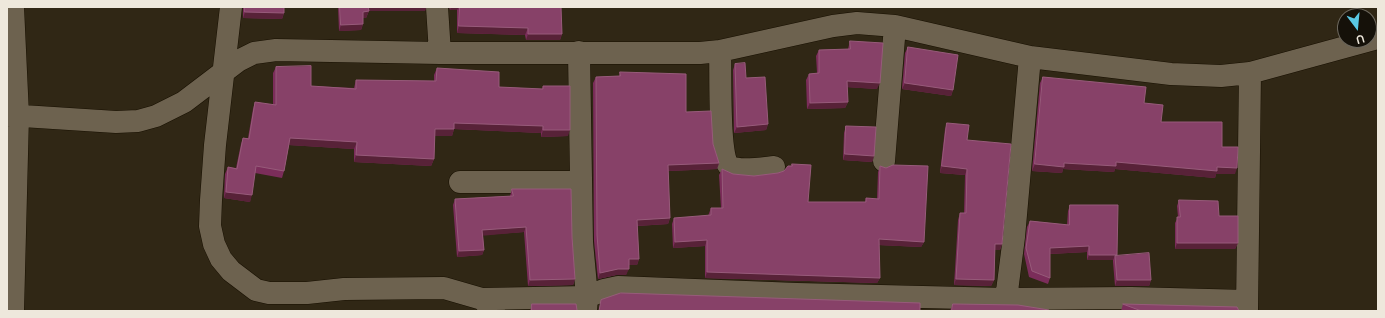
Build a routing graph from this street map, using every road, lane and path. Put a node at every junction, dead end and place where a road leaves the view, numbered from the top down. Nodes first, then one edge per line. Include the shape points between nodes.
1 (13, 7) edge
2 (231, 7) edge
3 (437, 7) edge
4 (894, 26) junction
5 (1378, 38) edge
6 (579, 52) junction
7 (720, 52) junction
8 (440, 54) junction
9 (1030, 57) junction
10 (225, 71) junction
11 (1250, 73) junction
12 (12, 115) edge
13 (884, 161) dead end
14 (774, 167) dead end
15 (460, 182) dead end
16 (581, 182) junction
17 (1006, 299) junction
18 (871, 303) edge
19 (586, 304) edge
20 (488, 305) edge
21 (1247, 306) edge
22 (13, 311) edge

1 - 12 street
2 - 10 street
3 - 8 street
4 - 7 street via 858,23 833,26
4 - 9 street
4 - 13 street
5 - 11 street
6 - 7 street
6 - 8 street
6 - 16 street
7 - 14 street via 724,160 728,166 738,169
8 - 10 street via 276,50 254,53
9 - 11 street via 1192,76
9 - 17 street
10 - 12 street via 184,102 156,116 138,121 116,122
10 - 20 street via 215,145 210,226 214,244 221,259 231,271 256,290 269,293 444,288
11 - 21 street
12 - 22 street
15 - 16 street
16 - 19 street
17 - 18 street
17 - 21 street via 1131,298
18 - 19 street via 797,294 618,287 604,290
19 - 20 street

